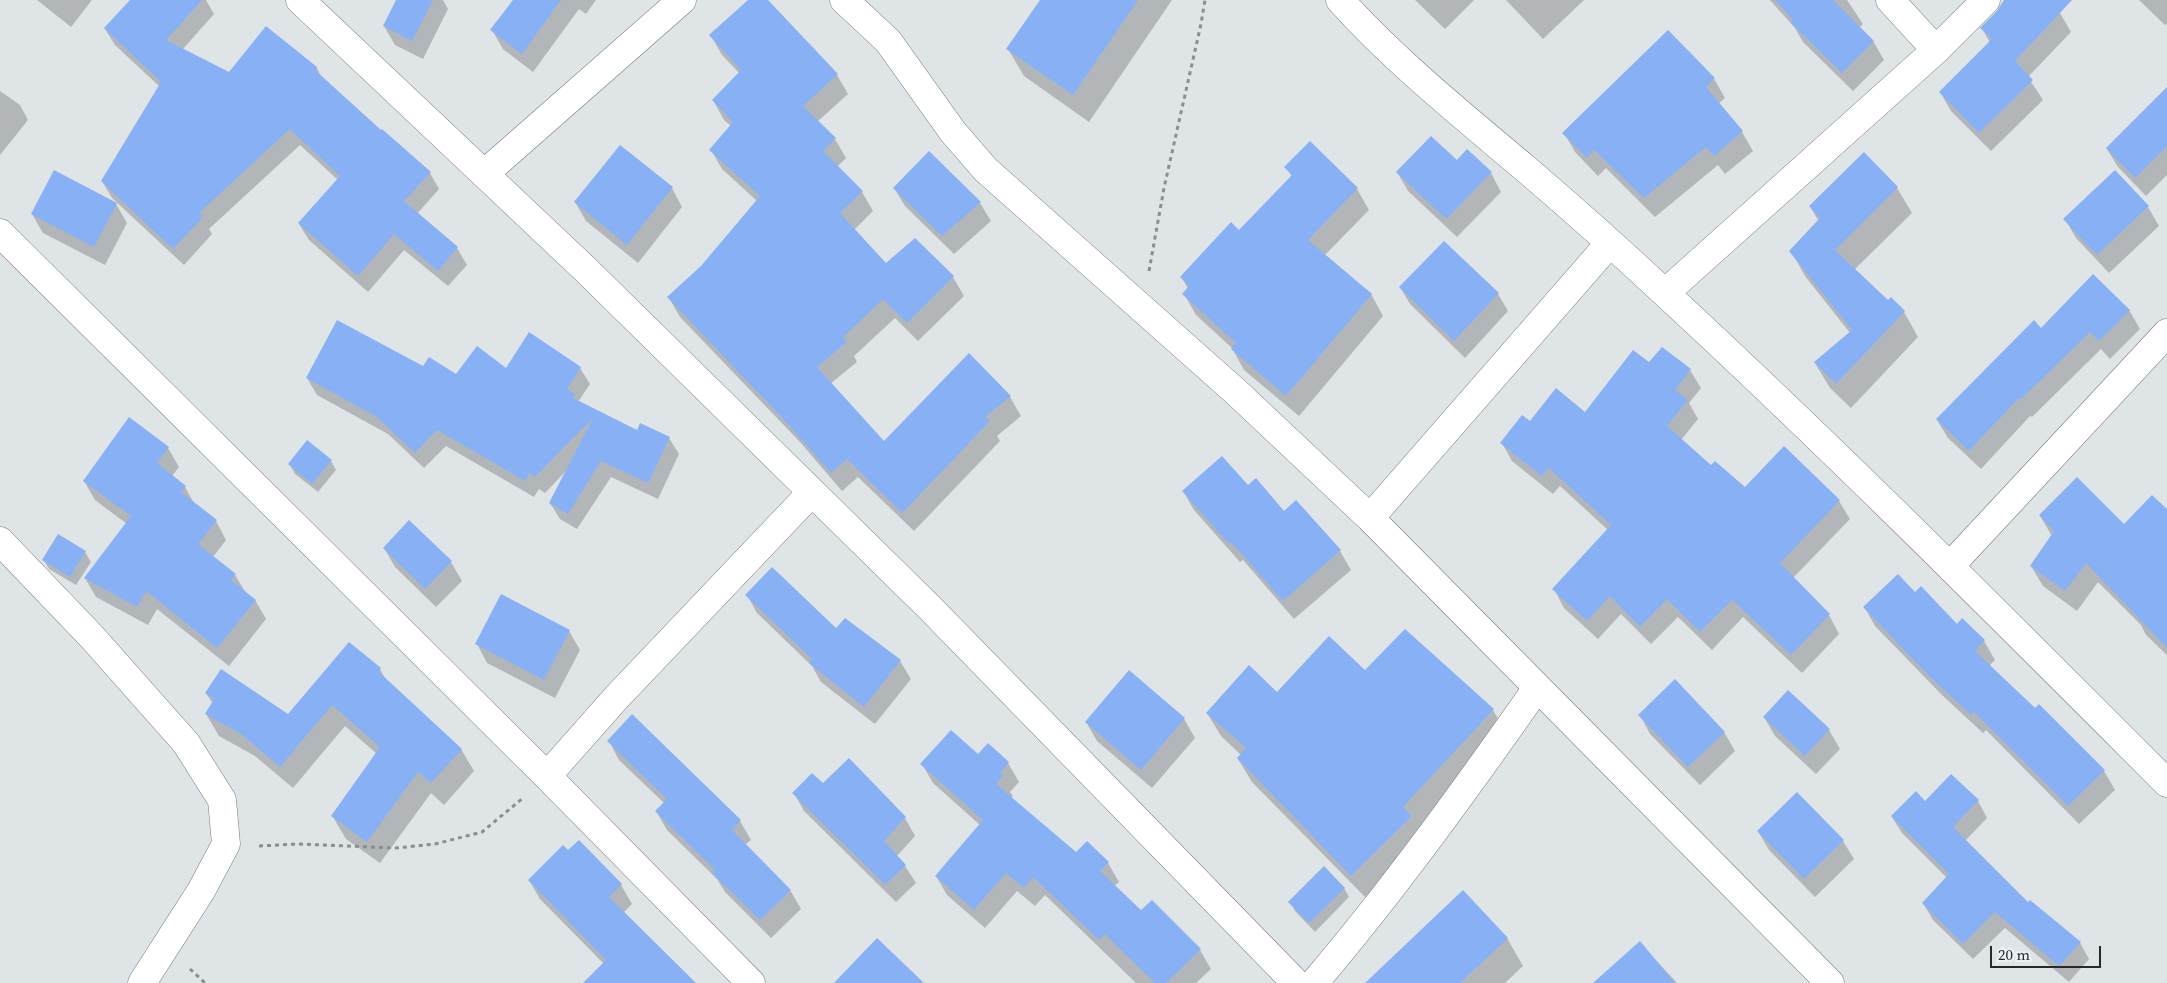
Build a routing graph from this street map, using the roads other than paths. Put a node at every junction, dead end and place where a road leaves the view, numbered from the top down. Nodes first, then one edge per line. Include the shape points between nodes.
1 (300, 0) edge
2 (682, 0) edge
3 (844, 0) edge
4 (1340, 0) edge
5 (1890, 0) edge
6 (1986, 0) edge
7 (1936, 50) junction
8 (484, 174) junction
9 (3, 242) edge
10 (1609, 244) junction
11 (1665, 293) junction
12 (2167, 333) edge
13 (812, 492) junction
14 (1370, 518) junction
15 (0, 542) edge
16 (1950, 566) junction
17 (1537, 688) junction
18 (547, 776) junction
19 (2167, 783) edge
20 (749, 982) edge
21 (142, 983) edge
22 (1296, 983) edge
23 (1314, 983) edge
24 (1830, 983) edge

1 - 8 street
2 - 8 street
3 - 14 street via 888,41 953,132 986,170 1236,391
4 - 10 street via 1364,27 1448,104
5 - 7 street
6 - 7 street
7 - 11 street
8 - 13 street
9 - 18 street
10 - 11 street
10 - 14 street
11 - 16 street
12 - 16 street
13 - 18 street via 616,698
13 - 22 street via 930,608
14 - 17 street
15 - 21 street via 186,743 222,800 226,844 201,891
16 - 19 street
17 - 23 street via 1372,914
17 - 24 street
18 - 20 street

